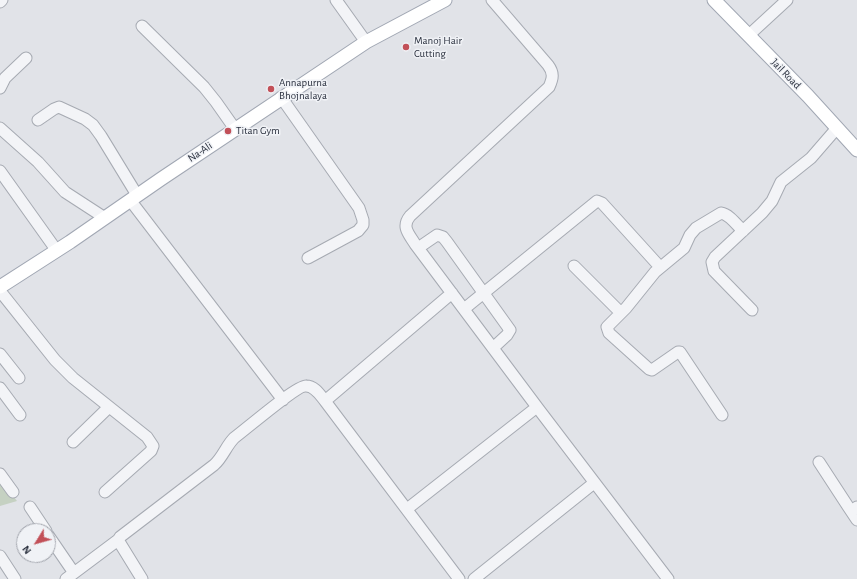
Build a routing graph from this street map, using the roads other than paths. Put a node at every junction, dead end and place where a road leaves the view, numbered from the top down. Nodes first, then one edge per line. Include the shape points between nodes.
1 (336, 0) edge
2 (445, 0) edge
3 (492, 0) edge
4 (714, 0) edge
5 (788, 0) edge
6 (431, 3) edge
7 (142, 26) dead end
8 (749, 35) junction
9 (366, 42) junction
10 (26, 58) dead end
11 (0, 88) edge
12 (281, 97) junction
13 (38, 120) dead end
14 (0, 128) edge
15 (235, 128) junction
16 (837, 128) junction
17 (857, 150) edge
18 (0, 171) edge
19 (133, 198) junction
20 (105, 218) junction
21 (743, 231) junction
22 (418, 248) junction
23 (57, 251) junction
24 (308, 258) dead end
25 (574, 266) dead end
26 (660, 267) junction
27 (0, 287) edge
28 (0, 291) edge
29 (484, 292) junction
30 (452, 293) junction
31 (464, 309) junction
32 (752, 310) dead end
33 (621, 313) junction
34 (493, 348) junction
35 (0, 354) edge
36 (19, 378) dead end
37 (0, 388) edge
38 (283, 400) junction
39 (325, 401) junction
40 (109, 407) junction
41 (537, 407) junction
42 (20, 415) dead end
43 (722, 415) dead end
44 (73, 442) dead end
45 (819, 462) dead end
46 (0, 474) edge
47 (594, 483) junction
48 (13, 492) dead end
49 (105, 492) dead end
50 (30, 507) dead end
51 (853, 508) edge
52 (407, 509) junction
53 (857, 520) edge
54 (41, 523) edge
55 (118, 540) junction
56 (56, 550) edge
57 (0, 556) edge
58 (70, 576) edge
59 (15, 579) edge
60 (142, 579) edge
61 (459, 579) edge
62 (474, 579) edge
63 (668, 579) edge

1 - 9 street
2 - 6 main road, Na-Ali
3 - 22 street via 548,65 553,72 553,80 549,87 406,220 405,227
4 - 8 main road, Jail Road
5 - 8 street
6 - 9 main road, Na-Ali
7 - 15 street via 204,87
8 - 16 main road, Jail Road
9 - 12 main road, Na-Ali
10 - 11 street via 5,78
12 - 15 main road, Na-Ali
12 - 24 street via 342,182 359,208 363,220 363,225 358,230
13 - 19 street via 59,107 90,122 101,136
14 - 20 street via 38,162 65,192
15 - 19 main road, Na-Ali
16 - 17 main road, Jail Road
16 - 21 street via 812,158 781,182 768,206
18 - 23 street
19 - 20 main road, Na-Ali
19 - 38 street
20 - 23 main road, Na-Ali
21 - 26 street via 721,213 696,228 684,248
21 - 32 street via 712,262 714,271
22 - 29 street via 437,235 444,237
22 - 30 street
23 - 27 main road, Na-Ali
25 - 33 street
26 - 29 street via 602,202 597,201
26 - 33 street
28 - 40 street via 65,371
29 - 31 street
29 - 34 street via 510,330
30 - 31 street
30 - 39 street
31 - 34 street
33 - 43 street via 607,328 609,333 646,368 652,370 680,352
34 - 41 street
35 - 36 street
37 - 42 street
38 - 39 street via 302,386 306,386 312,387
38 - 55 street via 234,438 214,465
39 - 52 street
40 - 44 street
40 - 49 street via 147,437 153,446 151,451
41 - 47 street
41 - 52 street
45 - 51 street
46 - 48 street
47 - 62 street
47 - 63 street
50 - 54 street
51 - 53 street
52 - 61 street
55 - 58 street
55 - 60 street
56 - 58 street
57 - 59 street

